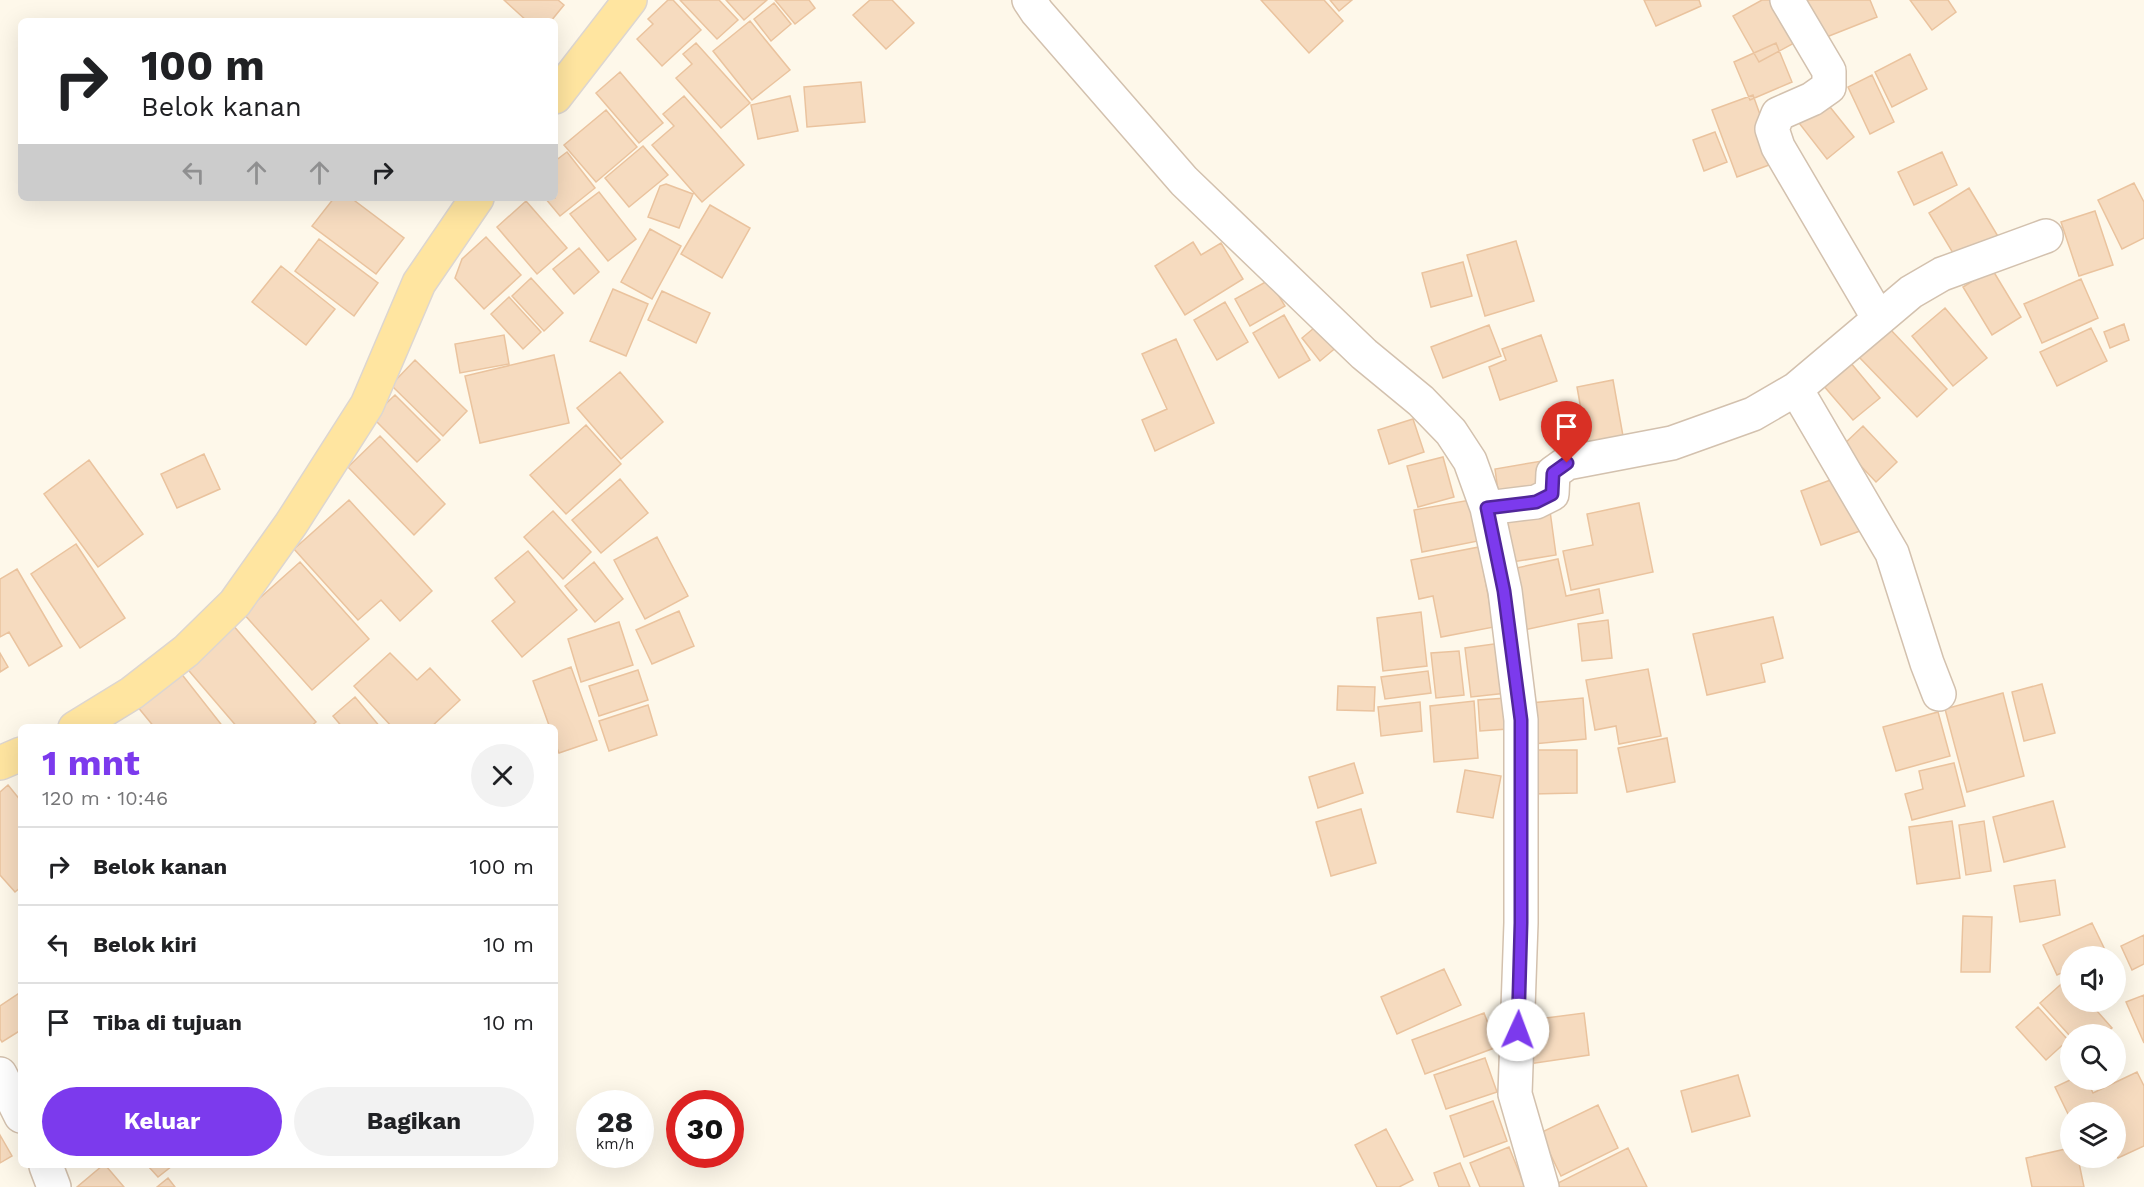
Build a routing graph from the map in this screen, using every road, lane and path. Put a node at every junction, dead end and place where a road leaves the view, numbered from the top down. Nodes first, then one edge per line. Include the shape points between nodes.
1 (630, 0) edge
2 (1029, 0) edge
3 (1787, 0) edge
4 (558, 93) edge
5 (475, 201) edge
6 (2046, 236) dead end
7 (1879, 319) junction
8 (1796, 389) junction
9 (1487, 508) junction
10 (1939, 694) dead end
11 (81, 724) edge
12 (18, 755) edge
13 (0, 763) edge
14 (0, 1074) edge
15 (18, 1110) edge
16 (47, 1168) edge
17 (54, 1187) edge
18 (1542, 1187) edge

1 - 4 main road
2 - 9 street via 1184,181 1451,432 1470,461
3 - 7 street via 1829,71 1830,82 1812,99 1778,114 1772,129 1778,147
5 - 11 main road via 419,283 367,405 235,603 186,651
6 - 7 street via 1942,274 1911,292
7 - 8 street
8 - 9 street via 1753,414 1672,442 1567,463 1553,473 1552,494 1536,502
8 - 10 street via 1892,553
9 - 18 street via 1504,591 1521,720 1521,923 1515,1094
12 - 13 main road
14 - 15 street
16 - 17 street

